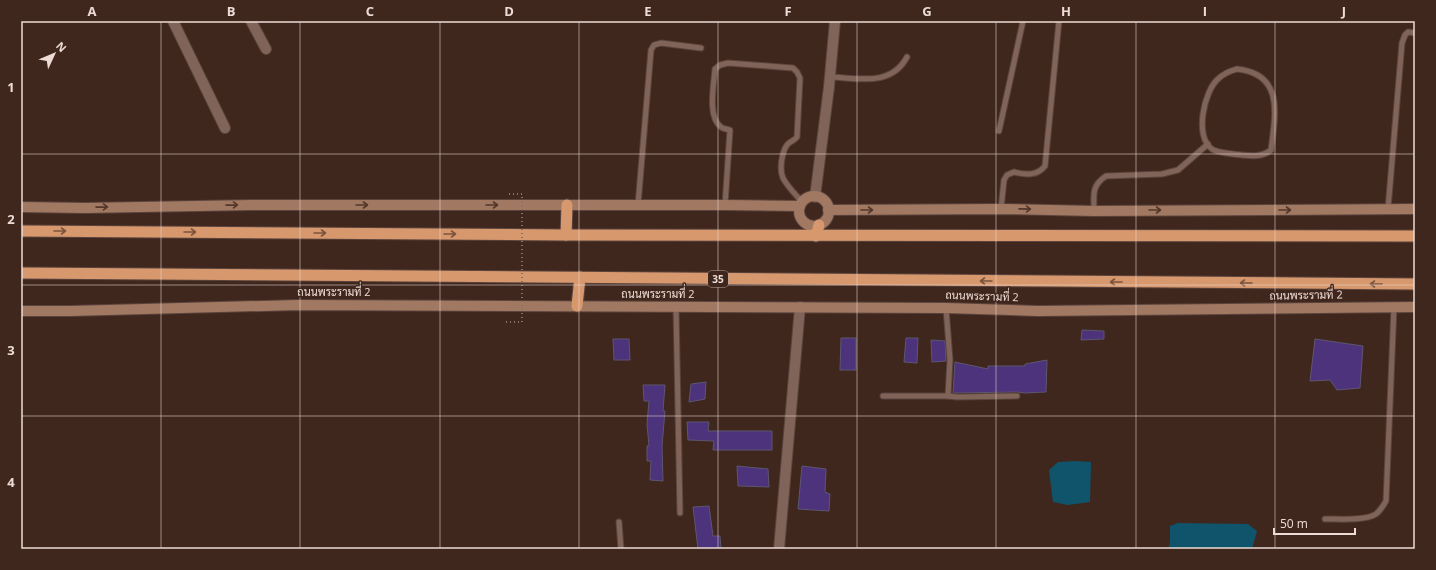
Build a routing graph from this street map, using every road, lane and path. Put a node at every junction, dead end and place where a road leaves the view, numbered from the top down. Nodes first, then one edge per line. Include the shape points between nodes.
1 (173, 21) edge
2 (251, 21) edge
3 (835, 21) edge
4 (1023, 21) edge
5 (1059, 21) edge
6 (1415, 33) edge
7 (701, 48) dead end
8 (266, 49) dead end
9 (907, 57) dead end
10 (830, 77) junction
11 (225, 128) dead end
12 (999, 131) dead end
13 (1208, 144) junction
14 (507, 194) dead end
15 (815, 197) junction
16 (801, 204) junction
17 (567, 205) junction
18 (638, 205) junction
19 (724, 205) junction
20 (21, 207) edge
21 (1001, 209) junction
22 (1388, 209) junction
23 (1415, 209) edge
24 (828, 210) junction
25 (1094, 211) junction
26 (818, 230) junction
27 (21, 231) edge
28 (566, 235) junction
29 (1415, 236) edge
30 (21, 272) edge
31 (580, 277) junction
32 (1415, 284) edge
33 (577, 306) junction
34 (676, 307) junction
35 (800, 307) junction
36 (1415, 307) edge
37 (946, 308) junction
38 (1394, 308) junction
39 (21, 311) edge
40 (506, 322) dead end
41 (883, 396) dead end
42 (948, 396) junction
43 (1017, 396) dead end
44 (680, 513) dead end
45 (1325, 519) dead end
46 (619, 522) dead end
47 (621, 549) edge
48 (779, 549) edge

1 - 11 street
2 - 8 street
3 - 10 street
4 - 12 lane
5 - 21 lane via 1045,166 1035,174 1014,172 1007,175 1004,180
6 - 22 lane via 1408,32 1404,35 1402,43
7 - 18 lane via 661,43 654,45 651,50
9 - 10 lane via 902,66 893,73 874,80
10 - 15 street
13 - 13 lane via 1212,149 1247,156 1266,154 1271,150 1276,111 1272,91 1263,79 1254,73 1237,69 1217,79 1209,92 1201,129
13 - 25 lane via 1178,170 1162,174 1106,176 1099,180 1094,188
14 - 40 path, bridge via 522,194 522,322
15 - 16 main road via 806,199
15 - 24 main road via 824,201
16 - 19 main road
16 - 19 lane via 782,177 781,159 788,144 796,137 800,78 798,72 793,68 728,63 716,69 712,106 714,117 721,128 730,130
16 - 26 main road via 802,220
17 - 18 main road
20 -> 17 main road
17 - 28 highway
18 - 19 main road
24 -> 21 main road
21 -> 25 main road
22 - 23 main road
25 -> 22 main road
24 - 26 main road via 826,219
26 - 28 highway
26 - 29 highway
27 -> 28 highway
30 - 31 highway, ถนนพระรามที่ 2 / 35
32 -> 31 highway, ถนนพระรามที่ 2 / 35
31 - 33 highway
33 - 34 main road, ถนนพระรามที่ 2
33 - 39 main road, ถนนพระรามที่ 2 via 298,305
34 - 35 main road, ถนนพระรามที่ 2
34 - 44 lane
35 - 37 main road, ถนนพระรามที่ 2
35 - 48 street
36 - 38 main road, ถนนพระรามที่ 2
37 - 38 main road, ถนนพระรามที่ 2 via 1046,311
37 - 42 lane via 950,360
38 - 45 lane via 1386,501 1382,508 1369,518
41 - 42 lane
42 - 43 lane
46 - 47 lane

